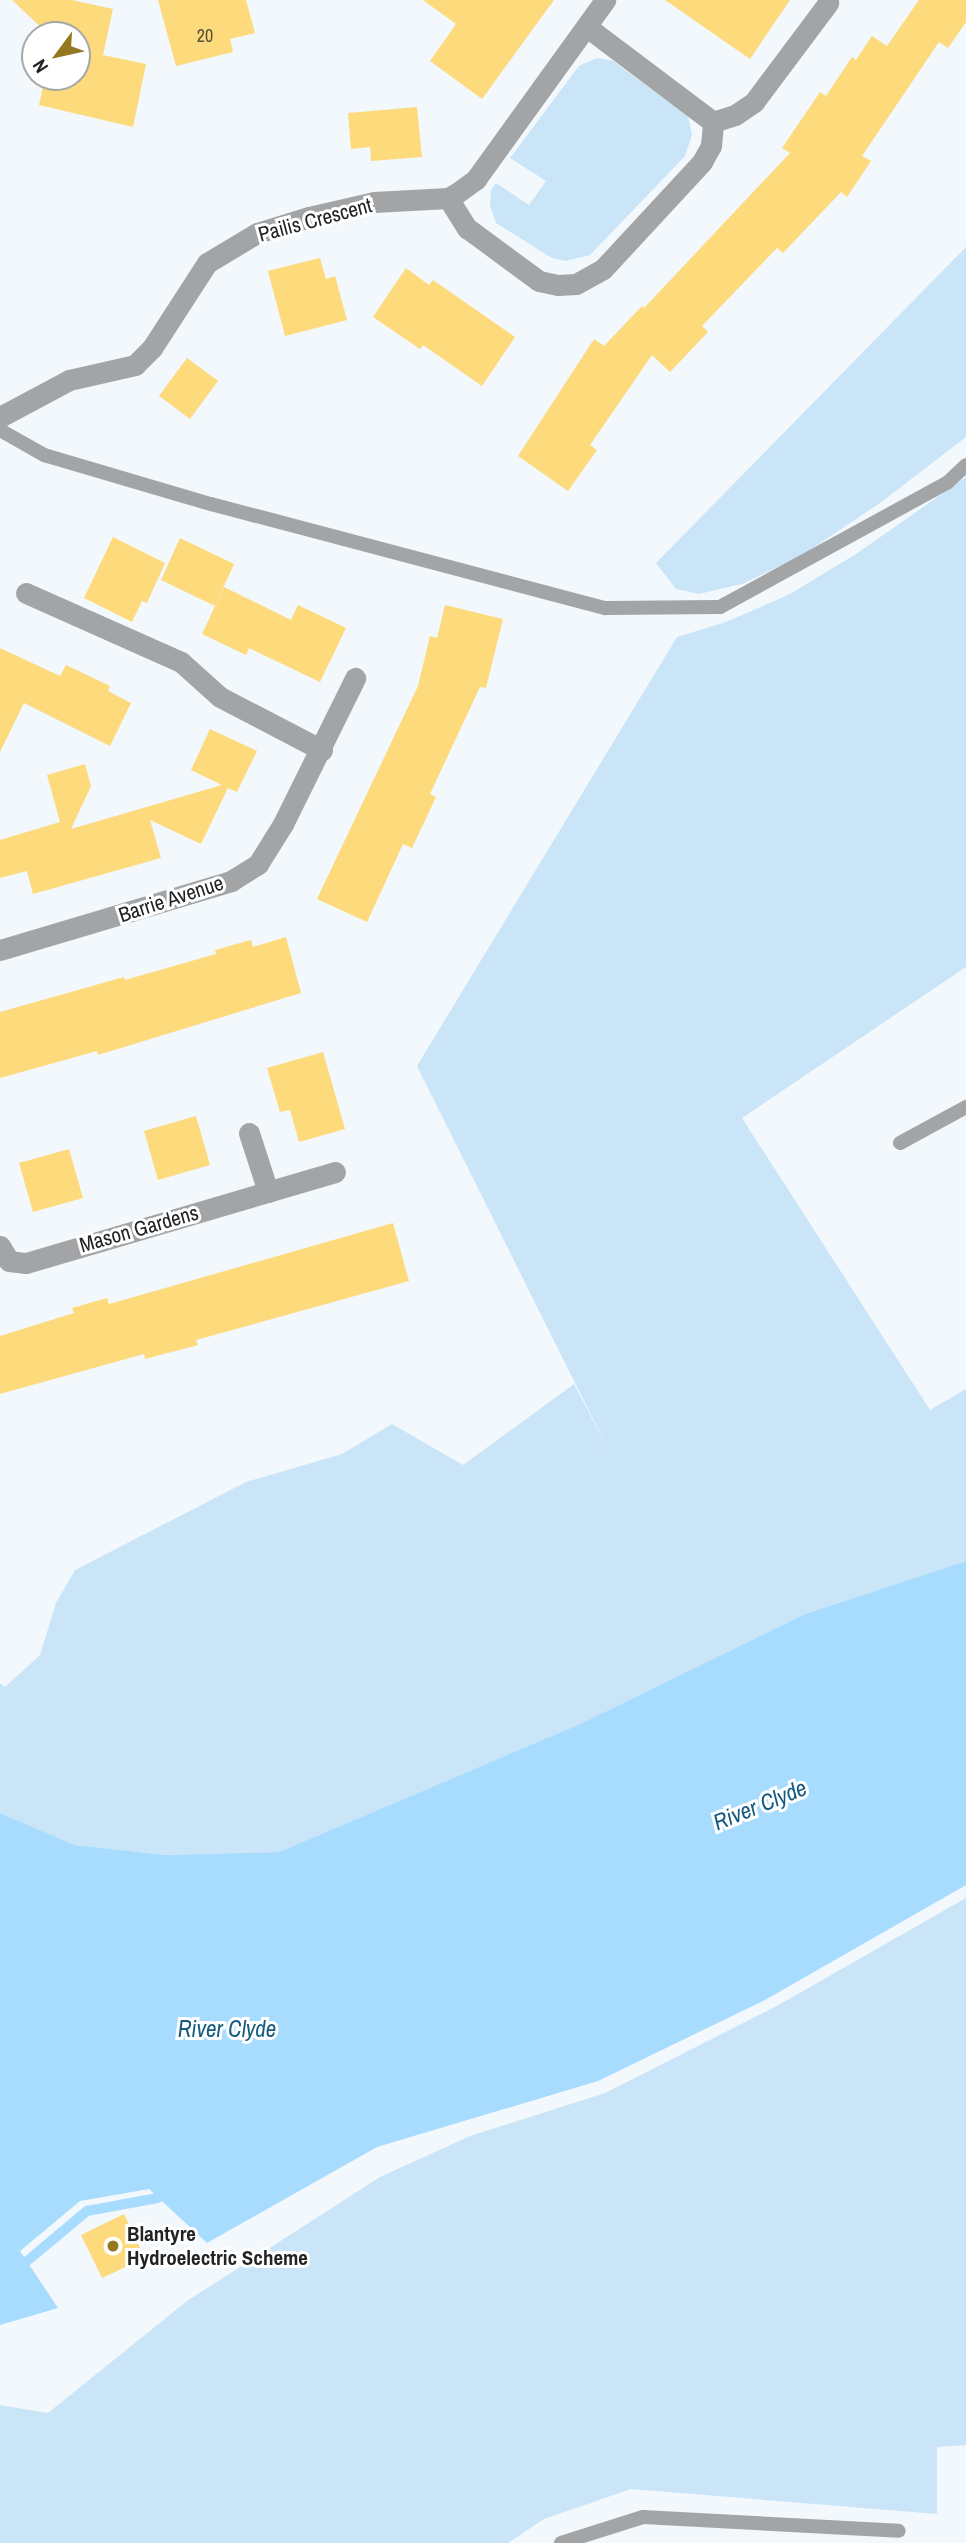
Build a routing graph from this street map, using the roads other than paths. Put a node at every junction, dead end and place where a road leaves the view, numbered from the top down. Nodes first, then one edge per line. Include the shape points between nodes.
1 (605, 0) edge
2 (828, 3) dead end
3 (587, 27) junction
4 (713, 122) junction
5 (448, 198) junction
6 (0, 417) edge
7 (0, 430) edge
8 (966, 466) edge
9 (26, 593) dead end
10 (355, 678) dead end
11 (322, 750) junction
12 (0, 950) edge
13 (966, 1107) edge
14 (249, 1133) dead end
15 (901, 1143) dead end
16 (335, 1172) dead end
17 (268, 1192) junction
18 (3, 1259) edge
19 (899, 2530) dead end
20 (561, 2543) edge

1 - 3 street
2 - 4 street via 754,102
3 - 4 street
3 - 5 street via 477,179
4 - 5 street via 711,146 702,162 603,269 576,284 539,281 467,228
5 - 6 street, Pailis Crescent via 374,202 257,233 207,264 152,348 135,365 69,380
7 - 8 lane via 44,455 606,608 720,607 948,482
9 - 11 street via 181,662 220,697
10 - 11 street, Barrie Avenue
11 - 12 street, Barrie Avenue via 258,864 231,881
13 - 15 lane
14 - 17 street
16 - 17 street, Mason Gardens
17 - 18 street, Mason Gardens via 26,1263
19 - 20 lane via 643,2518

